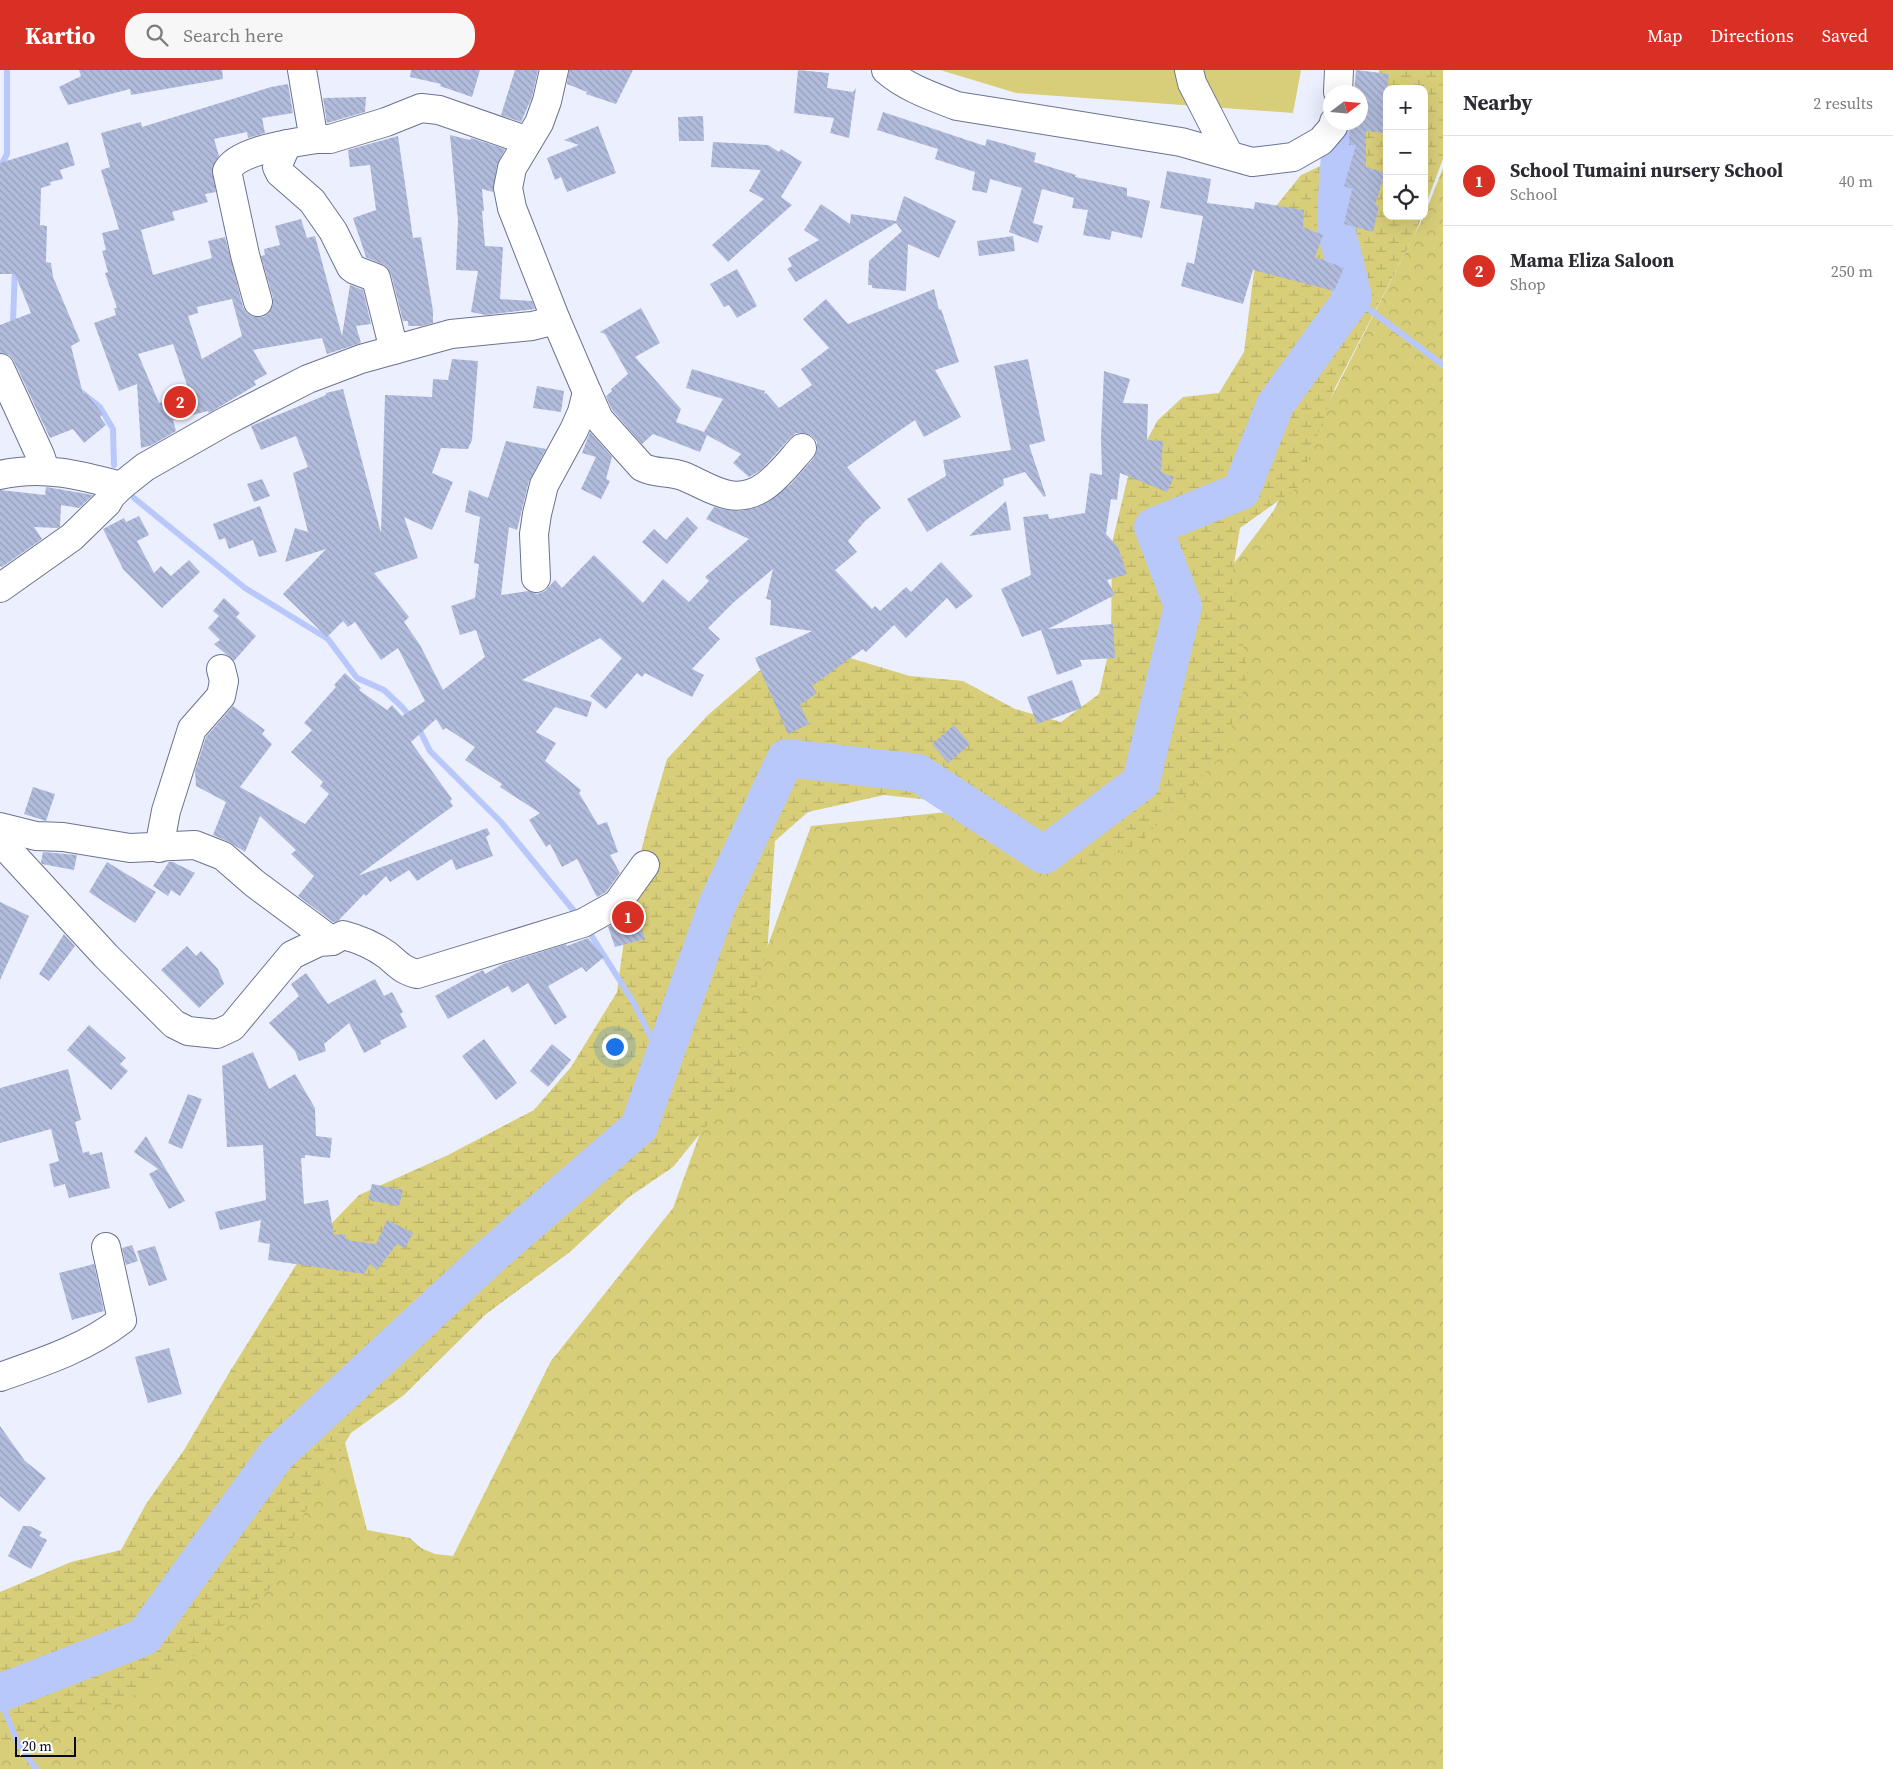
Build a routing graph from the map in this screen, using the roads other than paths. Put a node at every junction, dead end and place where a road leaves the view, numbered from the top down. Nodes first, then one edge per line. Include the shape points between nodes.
1 (302, 70) edge
2 (554, 70) edge
3 (886, 70) edge
4 (1189, 70) edge
5 (1338, 70) edge
6 (1338, 85) edge
7 (1330, 130) edge
8 (316, 139) junction
9 (528, 141) junction
10 (288, 144) junction
11 (1229, 155) junction
12 (258, 302) dead end
13 (556, 320) junction
14 (394, 350) junction
15 (0, 368) edge
16 (587, 392) junction
17 (802, 448) dead end
18 (45, 470) junction
19 (0, 475) edge
20 (120, 486) junction
21 (536, 578) dead end
22 (0, 588) edge
23 (221, 669) dead end
24 (0, 827) edge
25 (0, 836) edge
26 (159, 848) junction
27 (645, 865) dead end
28 (332, 941) junction
29 (106, 1247) dead end
30 (0, 1377) edge

1 - 8 street
2 - 9 street via 539,123
3 - 11 street via 900,82 957,106 1162,139
4 - 11 street via 1192,83
5 - 6 street
7 - 11 street via 1321,141 1293,157 1252,162
8 - 9 street via 330,139 421,108 439,110
8 - 10 street
9 - 13 street via 512,168 508,188 512,208
10 - 12 street via 248,154 227,171
10 - 14 street via 277,167 280,174 312,201 333,231 351,266 376,278
13 - 14 street via 532,326 451,334
13 - 16 street
14 - 20 street via 308,379 145,466
15 - 18 street
16 - 17 street via 599,419 642,467 651,472 680,475 728,495 757,492
16 - 21 street via 574,430 544,485 534,534
18 - 19 street
18 - 20 street
20 - 22 street via 72,538
23 - 26 street via 224,682 221,696 192,729 166,811
24 - 26 street via 36,836 130,848
25 - 28 street via 10,852 106,956 174,1024 188,1031 217,1034 232,1027 292,956 319,942
26 - 28 street via 196,845 223,856
27 - 28 street via 617,904 583,923 417,974 404,970 361,940 343,935
29 - 30 street via 122,1320 57,1358

